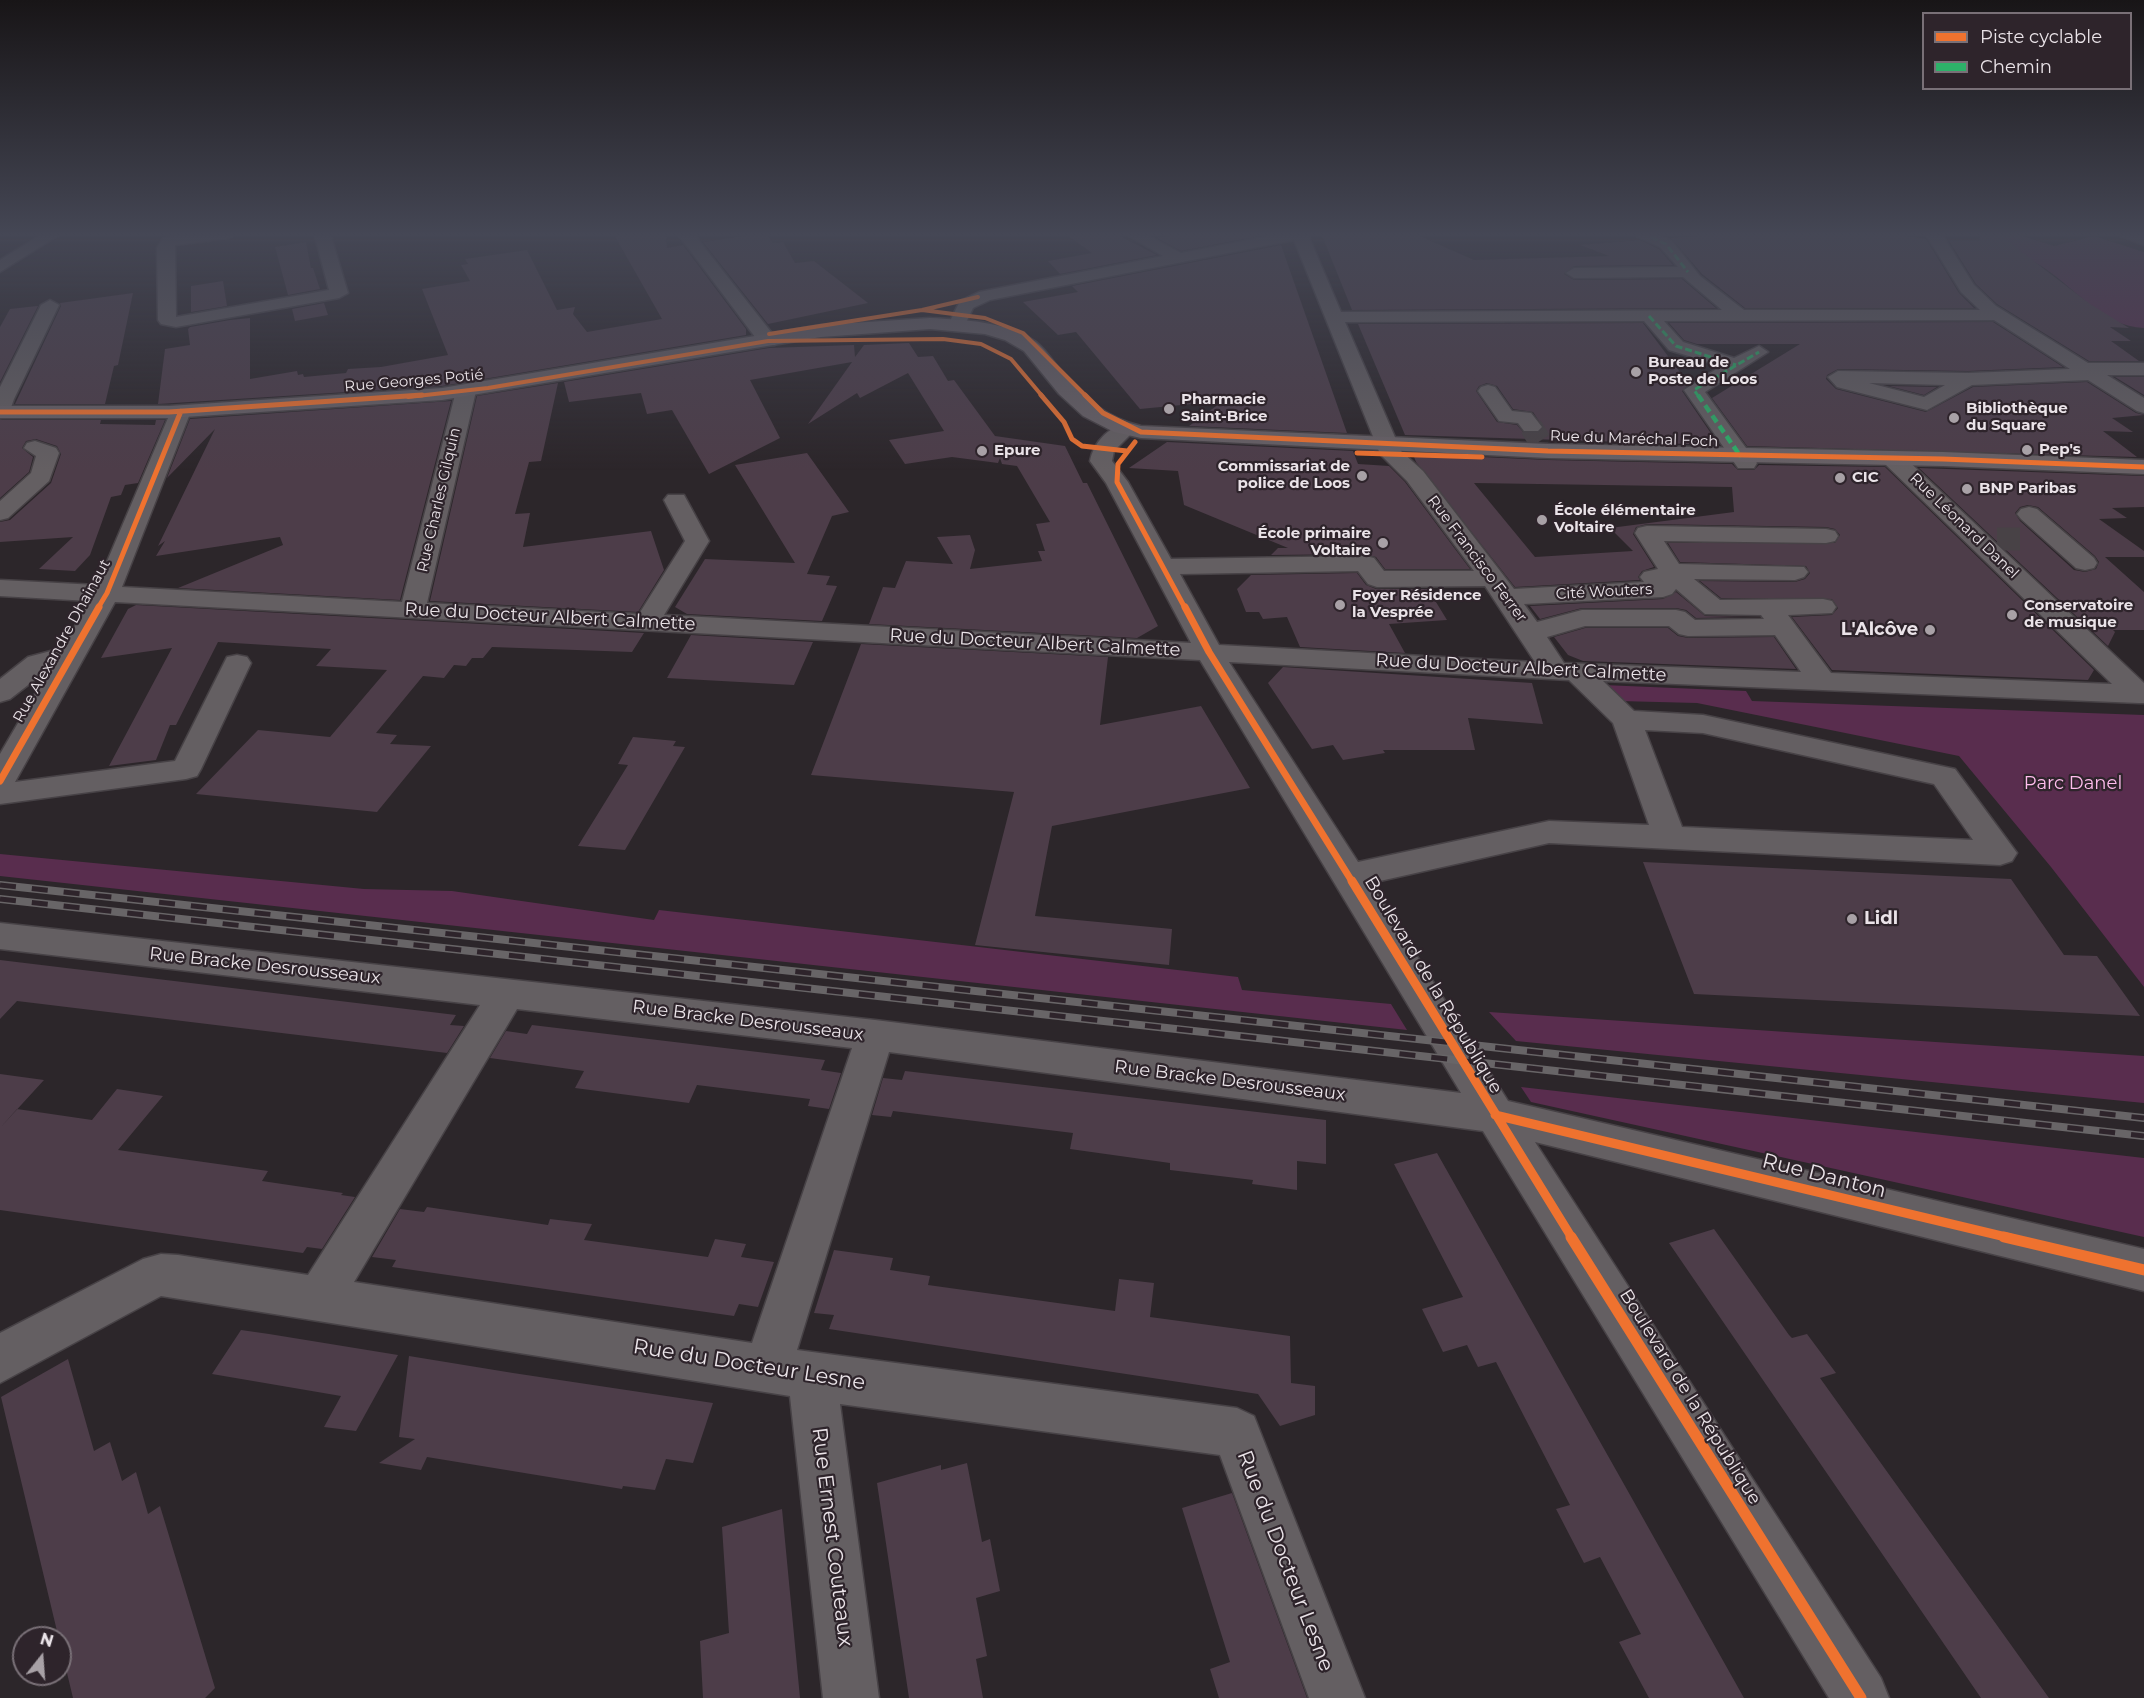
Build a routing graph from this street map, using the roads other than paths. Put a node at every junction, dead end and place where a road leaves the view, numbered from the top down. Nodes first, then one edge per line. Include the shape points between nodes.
1 (46, 312) edge
2 (167, 312) edge
3 (231, 312) edge
4 (746, 312) edge
5 (963, 312) edge
6 (1334, 312) edge
7 (1735, 312) edge
8 (1995, 312) edge
9 (1998, 315) junction
10 (1335, 316) junction
11 (1649, 316) junction
12 (1740, 316) junction
13 (957, 325) junction
14 (768, 341) junction
15 (1014, 342) junction
16 (1759, 352) dead end
17 (1736, 365) junction
18 (2144, 369) edge
19 (2087, 372) junction
20 (1968, 379) junction
21 (466, 391) junction
22 (1488, 391) dead end
23 (2144, 407) edge
24 (1, 409) edge
25 (181, 411) junction
26 (1128, 436) junction
27 (1543, 444) junction
28 (35, 448) dead end
29 (1389, 449) junction
30 (1743, 460) junction
31 (1898, 463) junction
32 (2144, 467) edge
33 (676, 501) dead end
34 (0, 513) edge
35 (2029, 514) tunnel mouth
36 (1826, 536) dead end
37 (2028, 539) tunnel mouth
38 (2058, 539) junction
39 (2085, 563) dead end
40 (1163, 567) junction
41 (1795, 572) dead end
42 (1673, 573) junction
43 (1499, 587) junction
44 (0, 588) edge
45 (107, 593) junction
46 (1823, 607) dead end
47 (413, 609) junction
48 (1776, 617) junction
49 (647, 622) junction
50 (1543, 629) junction
51 (1209, 652) junction
52 (71, 654) junction
53 (237, 663) dead end
54 (1566, 671) junction
55 (1730, 678) junction
56 (1822, 681) junction
57 (0, 693) edge
58 (2141, 694) edge
59 (1626, 720) junction
60 (0, 781) edge
61 (0, 794) edge
62 (1670, 837) junction
63 (1349, 876) junction
64 (0, 936) edge
65 (507, 993) junction
66 (875, 1035) junction
67 (1495, 1115) junction
68 (2144, 1270) edge
69 (320, 1297) junction
70 (0, 1359) edge
71 (790, 1372) junction
72 (851, 1698) edge
73 (1337, 1698) edge
74 (1861, 1698) edge

1 - 24 street
2 - 3 street via 167,320 176,322
4 - 14 street
5 - 13 street
6 - 10 street
7 - 12 street
8 - 9 street
9 - 12 street
9 - 19 street
10 - 11 street
10 - 29 street
11 - 12 street
11 - 17 street via 1676,346
13 - 14 main road via 852,328
13 - 15 main road via 993,329
14 - 15 main road via 945,333
14 - 21 main road, Rue Georges Potié
15 - 26 main road, Rue du Maréchal Foch via 1087,430
16 - 17 street
17 - 30 street via 1694,390
18 - 19 street
19 - 20 street
19 - 23 street
20 - 20 street via 1927,404 1845,383 1838,377
21 - 25 main road, Rue Georges Potié
21 - 47 street, Rue Charles Gilquin
22 - 27 street via 1506,417 1524,417
24 - 25 main road, Rue Georges Potié
25 - 45 street, Rue Alexandre Dhainaut
26 - 29 main road, Rue du Maréchal Foch
26 - 40 street, Boulevard de la République via 1103,449 1101,458
27 - 29 main road, Rue du Maréchal Foch
27 - 30 main road, Rue du Maréchal Foch
28 - 34 street via 48,453 41,476
29 - 43 street, Rue Francisco Ferrer via 1412,471
30 - 31 main road, Rue du Maréchal Foch
31 - 32 main road, Rue du Maréchal Foch
31 - 58 street, Rue Léonard Danel via 1987,539
33 - 49 street via 697,542
35 - 38 street
36 - 42 street via 1647,533
37 - 38 street
38 - 39 street
40 - 43 street via 1365,563 1377,579
40 - 51 street, Boulevard de la République
41 - 42 street
42 - 43 street, Cité Wouters via 1653,577 1663,589
42 - 48 street via 1714,608
43 - 50 street, Rue Francisco Ferrer
44 - 45 street, Rue du Docteur Albert Calmette
45 - 47 street, Rue du Docteur Albert Calmette
45 - 52 street, Rue Alexandre Dhainaut
46 - 48 street
47 - 49 street, Rue du Docteur Albert Calmette
48 - 50 street via 1688,628 1676,618 1582,618
48 - 56 street
49 - 51 street, Rue du Docteur Albert Calmette
50 - 54 street, Rue Francisco Ferrer
50 - 55 street via 1593,637 1694,639
51 - 54 street, Rue du Docteur Albert Calmette
51 - 63 street, Boulevard de la République
52 - 57 street via 38,663
52 - 60 street, Rue Alexandre Dhainaut
53 - 61 street via 186,769
54 - 55 street, Rue du Docteur Albert Calmette
54 - 59 street, Rue Francisco Ferrer
55 - 56 street, Rue du Docteur Albert Calmette
56 - 58 street, Rue du Docteur Albert Calmette
59 - 62 street
59 - 62 street via 1703,724 1944,776 2000,853
62 - 63 street via 1549,832
63 - 67 street, Boulevard de la République
64 - 65 street, Rue Bracke Desrousseaux
65 - 66 street, Rue Bracke Desrousseaux
65 - 69 street
66 - 67 street, Rue Bracke Desrousseaux
66 - 71 street
67 - 68 street, Rue Danton
67 - 74 street, Boulevard de la République
69 - 70 street, Rue du Docteur Lesne via 161,1275 125,1290
69 - 71 street, Rue du Docteur Lesne
71 - 72 street, Rue Ernest Couteaux
71 - 73 street, Rue du Docteur Lesne via 1237,1433

